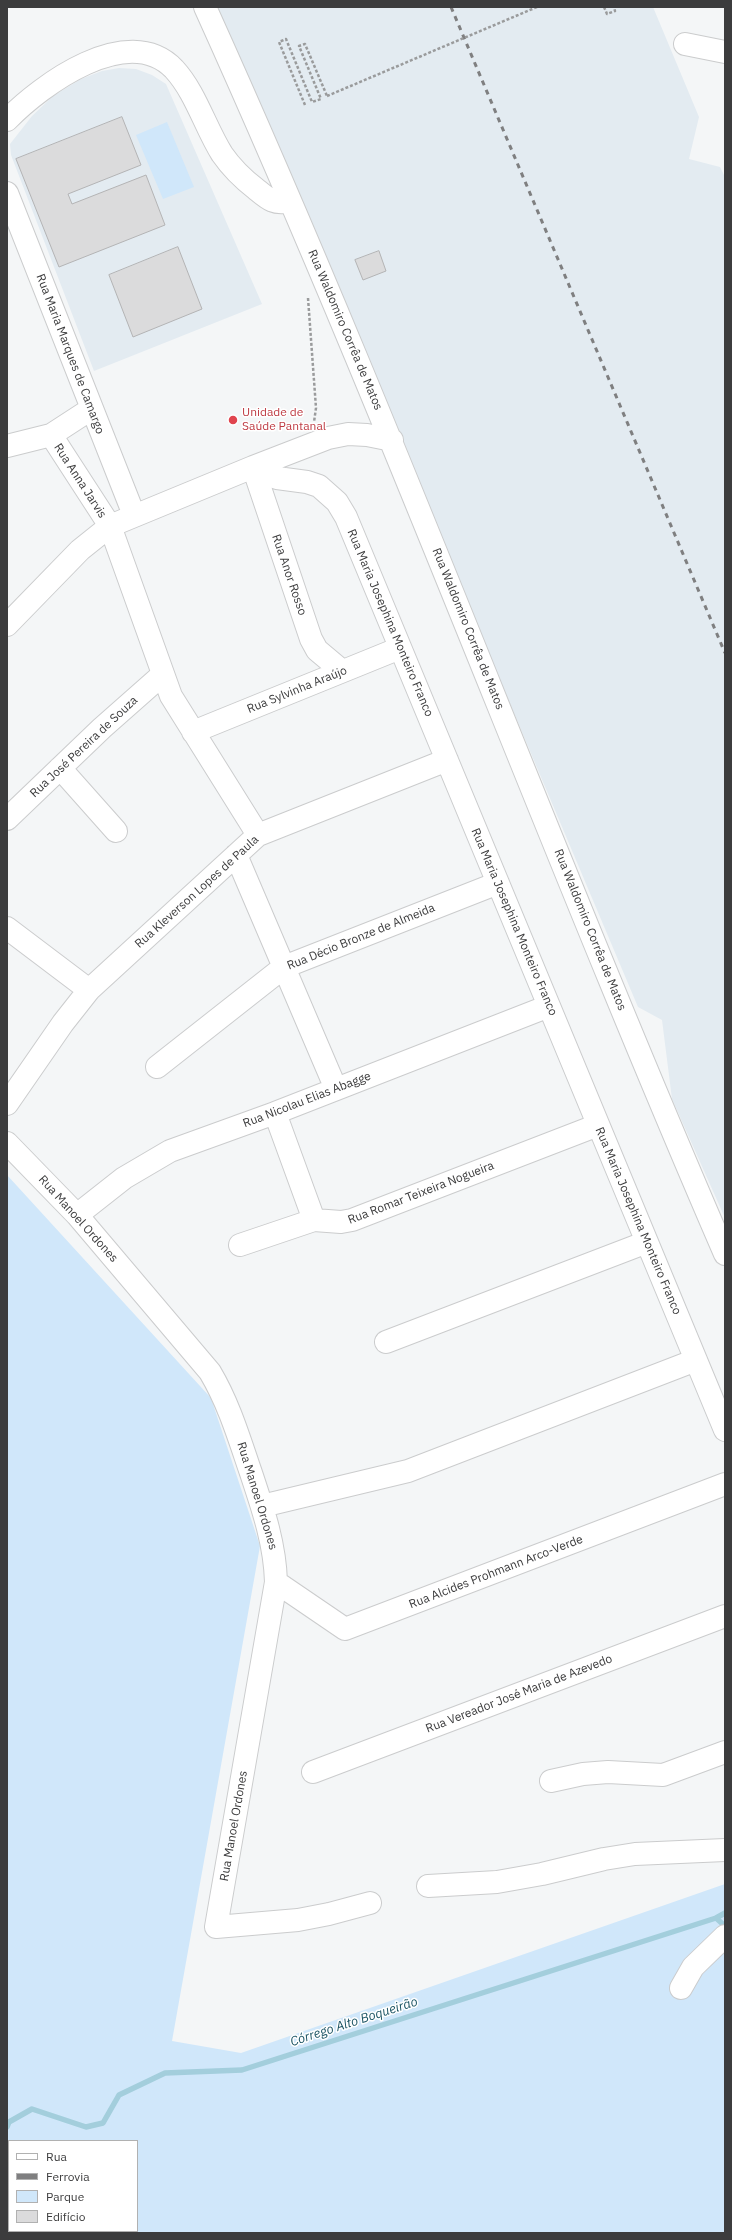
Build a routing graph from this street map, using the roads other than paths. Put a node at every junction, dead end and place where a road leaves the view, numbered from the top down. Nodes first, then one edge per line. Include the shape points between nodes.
1 (205, 7) edge
2 (686, 44) dead end
3 (725, 52) edge
4 (7, 120) edge
5 (7, 193) edge
6 (290, 201) junction
7 (91, 409) junction
8 (51, 435) junction
9 (392, 440) junction
10 (7, 446) edge
11 (253, 467) junction
12 (134, 515) junction
13 (110, 526) junction
14 (7, 625) edge
15 (400, 648) junction
16 (342, 671) junction
17 (162, 675) junction
18 (193, 732) junction
19 (447, 760) junction
20 (60, 768) junction
21 (7, 819) edge
22 (116, 831) dead end
23 (258, 835) junction
24 (236, 855) junction
25 (498, 883) junction
26 (7, 928) edge
27 (284, 967) junction
28 (89, 990) junction
29 (549, 1006) junction
30 (157, 1067) dead end
31 (336, 1089) junction
32 (7, 1104) edge
33 (275, 1113) junction
34 (598, 1125) junction
35 (7, 1143) edge
36 (78, 1216) junction
37 (314, 1220) junction
38 (647, 1242) junction
39 (240, 1245) dead end
40 (725, 1254) edge
41 (386, 1342) dead end
42 (696, 1360) junction
43 (725, 1430) edge
44 (725, 1484) edge
45 (262, 1506) junction
46 (276, 1582) junction
47 (725, 1616) edge
48 (725, 1752) edge
49 (313, 1772) dead end
50 (551, 1781) dead end
51 (725, 1850) edge
52 (428, 1886) dead end
53 (370, 1903) dead end
54 (724, 1937) edge
55 (680, 1988) dead end

1 - 6 street, Rua Waldomiro Corrêa de Matos
2 - 3 street
4 - 6 street via 47,85 96,59 116,53 139,53 158,58 185,83 222,154 236,170 272,202 280,204
5 - 7 street, Rua Maria Marques de Camargo
6 - 9 street, Rua Waldomiro Corrêa de Matos
7 - 8 street
7 - 12 street, Rua Maria Marques de Camargo
8 - 10 street
8 - 13 street, Rua Anna Jarvis
9 - 11 street via 348,434 311,443
9 - 40 street, Rua Waldomiro Corrêa de Matos via 656,1094
11 - 12 street
11 - 15 street, Rua Maria Josephina Monteiro Franco via 277,478 319,486 337,502 346,517
11 - 16 street, Rua Anor Rosso via 311,639 317,650
12 - 13 street
13 - 14 street via 61,568
13 - 17 street
15 - 16 street, Rua Sylvinha Araújo
15 - 19 street, Rua Maria Josephina Monteiro Franco
16 - 18 street, Rua Sylvinha Araújo
17 - 18 street via 171,696
17 - 20 street, Rua José Pereira de Souza
18 - 23 street
19 - 23 street, Rua Kleverson Lopes de Paula
19 - 25 street, Rua Maria Josephina Monteiro Franco
20 - 21 street, Rua José Pereira de Souza
20 - 22 street
23 - 24 street, Rua Kleverson Lopes de Paula
24 - 27 street
24 - 28 street, Rua Kleverson Lopes de Paula
25 - 27 street, Rua Décio Bronze de Almeida
25 - 29 street, Rua Maria Josephina Monteiro Franco
26 - 28 street
27 - 30 street, Rua Décio Bronze de Almeida
27 - 31 street
28 - 32 street, Rua Kleverson Lopes de Paula via 67,1017
29 - 31 street, Rua Nicolau Elias Abagge
29 - 34 street, Rua Maria Josephina Monteiro Franco
31 - 33 street, Rua Nicolau Elias Abagge
33 - 36 street, Rua Nicolau Elias Abagge via 194,1141 149,1162 124,1178
33 - 37 street
34 - 37 street, Rua Romar Teixeira Nogueira via 352,1220
34 - 38 street, Rua Maria Josephina Monteiro Franco
35 - 36 street, Rua Manoel Ordones
36 - 45 street, Rua Manoel Ordones via 210,1372 233,1418
37 - 39 street, Rua Romar Teixeira Nogueira
38 - 41 street
38 - 42 street, Rua Maria Josephina Monteiro Franco
42 - 43 street, Rua Maria Josephina Monteiro Franco
42 - 45 street via 408,1471
44 - 46 street, Rua Alcides Prohmann Arco-Verde via 346,1629
45 - 46 street, Rua Manoel Ordones via 274,1549
46 - 53 street, Rua Manoel Ordones via 216,1928 298,1920
47 - 49 street, Rua Vereador José Maria de Azevedo
48 - 50 street via 663,1776 608,1772
51 - 52 street via 635,1854 497,1882
54 - 55 street via 693,1967

